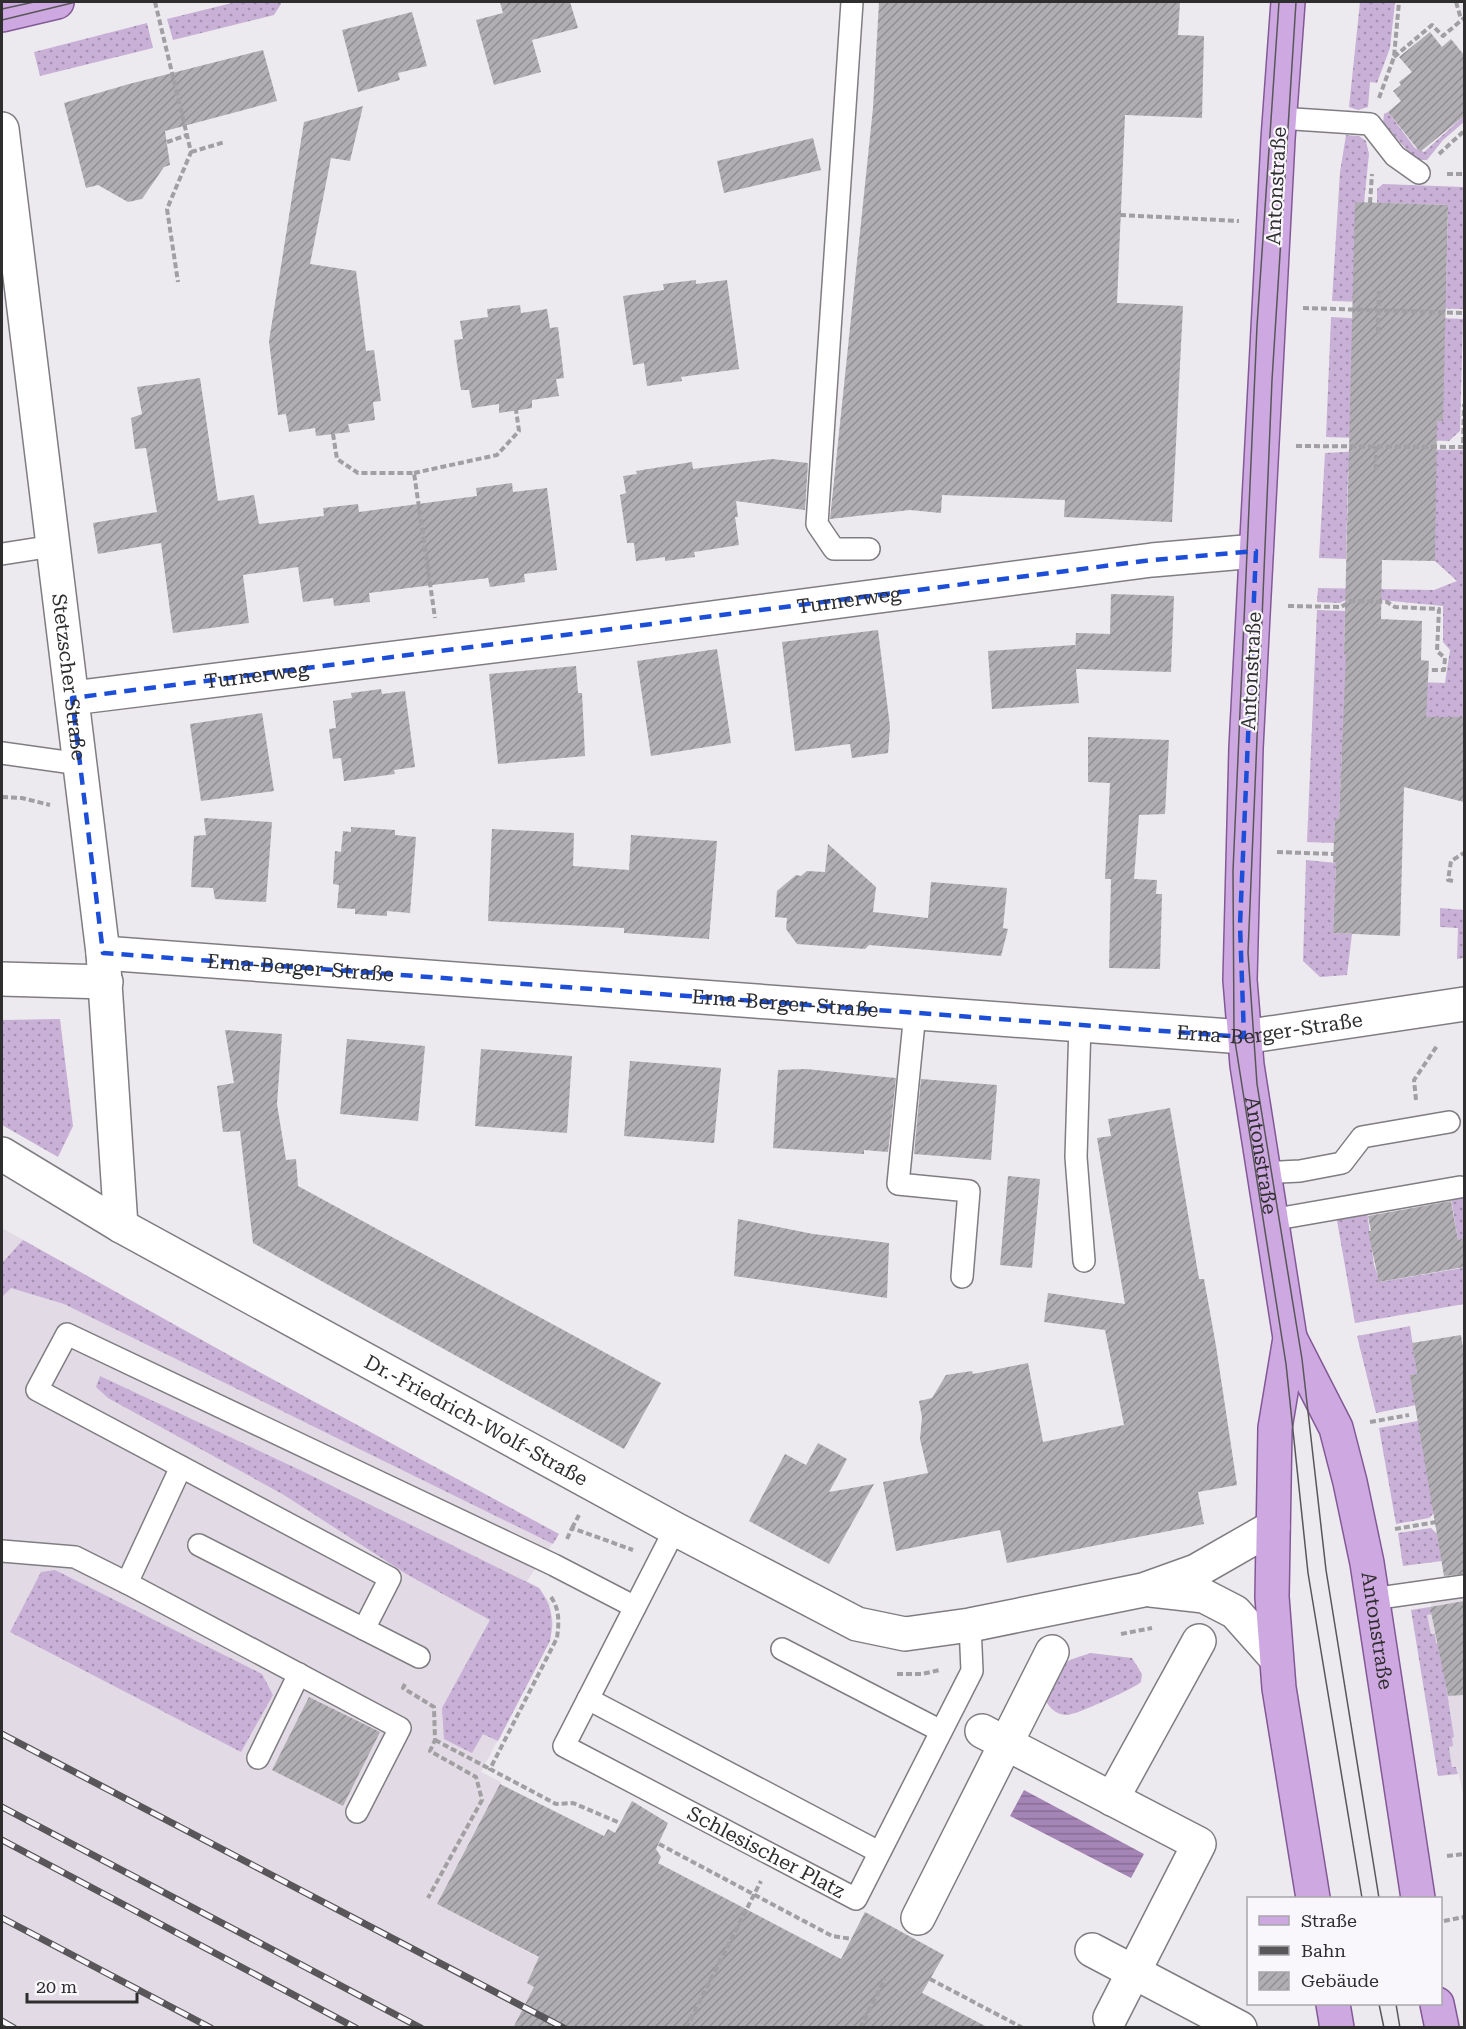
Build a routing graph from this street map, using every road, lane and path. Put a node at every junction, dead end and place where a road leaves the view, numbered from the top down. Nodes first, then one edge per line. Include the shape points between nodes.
1 (57, 2) edge
2 (154, 2) edge
3 (852, 2) edge
4 (1288, 2) edge
5 (1399, 2) edge
6 (1456, 2) edge
7 (2, 15) edge
8 (1463, 19) edge
9 (1394, 57) junction
10 (1279, 117) junction
11 (1370, 124) junction
12 (2, 129) edge
13 (187, 135) junction
14 (167, 142) dead end
15 (225, 142) dead end
16 (191, 152) junction
17 (1419, 173) dead end
18 (1120, 215) dead end
19 (1274, 223) junction
20 (178, 282) dead end
21 (1379, 289) dead end
22 (1269, 308) junction
23 (1378, 310) junction
24 (1464, 313) edge
25 (1378, 333) dead end
26 (1464, 404) edge
27 (516, 410) dead end
28 (333, 434) dead end
29 (1262, 446) junction
30 (1376, 446) junction
31 (1376, 472) dead end
32 (414, 473) junction
33 (53, 546) junction
34 (869, 549) dead end
35 (1256, 551) junction
36 (2, 554) edge
37 (1254, 606) junction
38 (440, 651) junction
39 (1428, 670) dead end
40 (72, 698) junction
41 (2, 753) edge
42 (80, 764) junction
43 (2, 796) edge
44 (86, 814) junction
45 (1243, 851) junction
46 (1464, 853) edge
47 (1334, 854) dead end
48 (1453, 881) dead end
49 (104, 967) junction
50 (2, 979) edge
51 (1464, 1004) edge
52 (915, 1012) junction
53 (1080, 1024) junction
54 (1244, 1037) junction
55 (1436, 1046) dead end
56 (1414, 1080) dead end
57 (1449, 1122) dead end
58 (2, 1154) edge
59 (1262, 1173) junction
60 (1460, 1186) dead end
61 (1271, 1220) junction
62 (121, 1226) junction
63 (1084, 1261) dead end
64 (962, 1277) dead end
65 (1290, 1338) junction
66 (181, 1467) junction
67 (1436, 1522) dead end
68 (1430, 1523) dead end
69 (1273, 1527) junction
70 (675, 1529) junction
71 (199, 1545) dead end
72 (2, 1551) edge
73 (127, 1583) junction
74 (1464, 1586) edge
75 (1143, 1590) junction
76 (1372, 1599) junction
77 (635, 1607) junction
78 (970, 1625) junction
79 (364, 1629) junction
80 (1199, 1641) dead end
81 (782, 1649) dead end
82 (1052, 1652) dead end
83 (419, 1657) joint
84 (1275, 1657) junction
85 (299, 1674) junction
86 (588, 1699) junction
87 (941, 1731) junction
88 (994, 1737) junction
89 (435, 1740) junction
90 (258, 1758) dead end
91 (490, 1769) dead end
92 (1112, 1798) junction
93 (357, 1812) dead end
94 (659, 1844) dead end
95 (879, 1852) junction
96 (1464, 1854) edge
97 (1451, 1856) dead end
98 (1313, 1897) edge
99 (1418, 1897) edge
100 (428, 1898) dead end
101 (746, 1910) dead end
102 (1464, 1917) edge
103 (918, 1918) dead end
104 (1442, 1921) edge
105 (852, 1939) dead end
106 (1092, 1950) dead end
107 (1133, 1971) junction
108 (885, 1979) dead end
109 (930, 1979) dead end
110 (1333, 2005) edge
111 (1437, 2005) edge
112 (1110, 2018) dead end
113 (862, 2027) edge
114 (686, 2028) edge
115 (1023, 2028) edge
116 (1240, 2028) edge
117 (1337, 2028) edge
118 (1442, 2028) edge

1 - 7 main road
2 - 13 path
3 - 34 lane via 817,524 834,549
4 - 10 main road, Antonstraße
5 - 9 path
6 - 8 path
8 - 9 path via 1443,36 1432,25
9 - 11 path
10 - 11 lane
10 - 19 main road, Antonstraße
11 - 17 lane via 1395,156
12 - 33 street, Stetzscher Straße
13 - 14 path
13 - 16 path
15 - 16 path
16 - 20 path via 166,209
18 - 19 path
19 - 22 main road, Antonstraße
21 - 23 path
22 - 23 path
22 - 29 main road, Antonstraße
23 - 24 path
23 - 25 path
26 - 30 path via 1463,447
27 - 32 path via 519,431 496,455
28 - 32 path via 338,459 358,473
29 - 30 path
29 - 35 main road, Antonstraße
30 - 31 path
32 - 38 path
33 - 36 lane
33 - 40 street, Stetzscher Straße
35 - 37 main road, Antonstraße
35 - 38 street, Turnerweg via 1141,562
37 - 39 path via 1341,607 1352,601 1438,609 1437,651 1444,658 1444,670
37 - 45 main road, Antonstraße
38 - 40 street, Turnerweg
40 - 42 street, Stetzscher Straße
41 - 42 lane
42 - 44 street, Stetzscher Straße
43 - 44 path
44 - 49 street, Stetzscher Straße
45 - 47 path
45 - 54 main road, Antonstraße via 1240,936
46 - 48 path via 1451,861 1448,880
49 - 50 street
49 - 52 street, Erna-Berger-Straße
49 - 62 street, Stetzscher Straße
51 - 54 street, Erna-Berger-Straße
52 - 53 street, Erna-Berger-Straße
52 - 64 lane via 898,1184 969,1191
53 - 54 street, Erna-Berger-Straße
53 - 63 lane via 1076,1157
54 - 59 main road, Antonstraße
55 - 56 path
57 - 59 lane via 1362,1137 1342,1163
58 - 62 street, Dr.-Friedrich-Wolf-Straße
59 - 61 main road, Antonstraße
60 - 61 lane
61 - 65 main road, Antonstraße
62 - 70 street, Dr.-Friedrich-Wolf-Straße
65 - 69 main road, Antonstraße via 1275,1428
65 - 76 main road, Antonstraße via 1336,1428
66 - 73 lane
66 - 77 lane via 37,1390 67,1334
66 - 79 lane via 390,1578
67 - 68 path
69 - 75 street via 1196,1570
69 - 84 main road, Antonstraße
70 - 77 lane, Schlesischer Platz
70 - 78 street, Dr.-Friedrich-Wolf-Straße via 857,1624 905,1634
71 - 79 lane
72 - 73 lane via 75,1557
73 - 85 lane
74 - 76 lane
75 - 78 street
75 - 84 street via 1212,1600 1235,1612
76 - 99 main road, Antonstraße
77 - 86 lane, Schlesischer Platz
78 - 87 lane, Schlesischer Platz via 972,1671
79 - 83 lane
80 - 92 street
81 - 87 lane
82 - 88 street
83 - 89 path via 403,1688 434,1707
84 - 98 main road, Antonstraße
85 - 90 lane
85 - 93 lane via 400,1728
86 - 95 lane
86 - 95 lane, Schlesischer Platz via 564,1746 638,1785 856,1899
87 - 95 lane, Schlesischer Platz
88 - 92 street
88 - 103 street
89 - 91 path
89 - 100 path via 430,1751 476,1777 482,1800
92 - 107 street via 1199,1844
94 - 105 path via 832,1936
96 - 97 path
101 - 114 path
102 - 104 path
106 - 107 street
107 - 112 street
107 - 116 street
108 - 113 path
109 - 115 path
110 - 117 main road
111 - 118 main road

